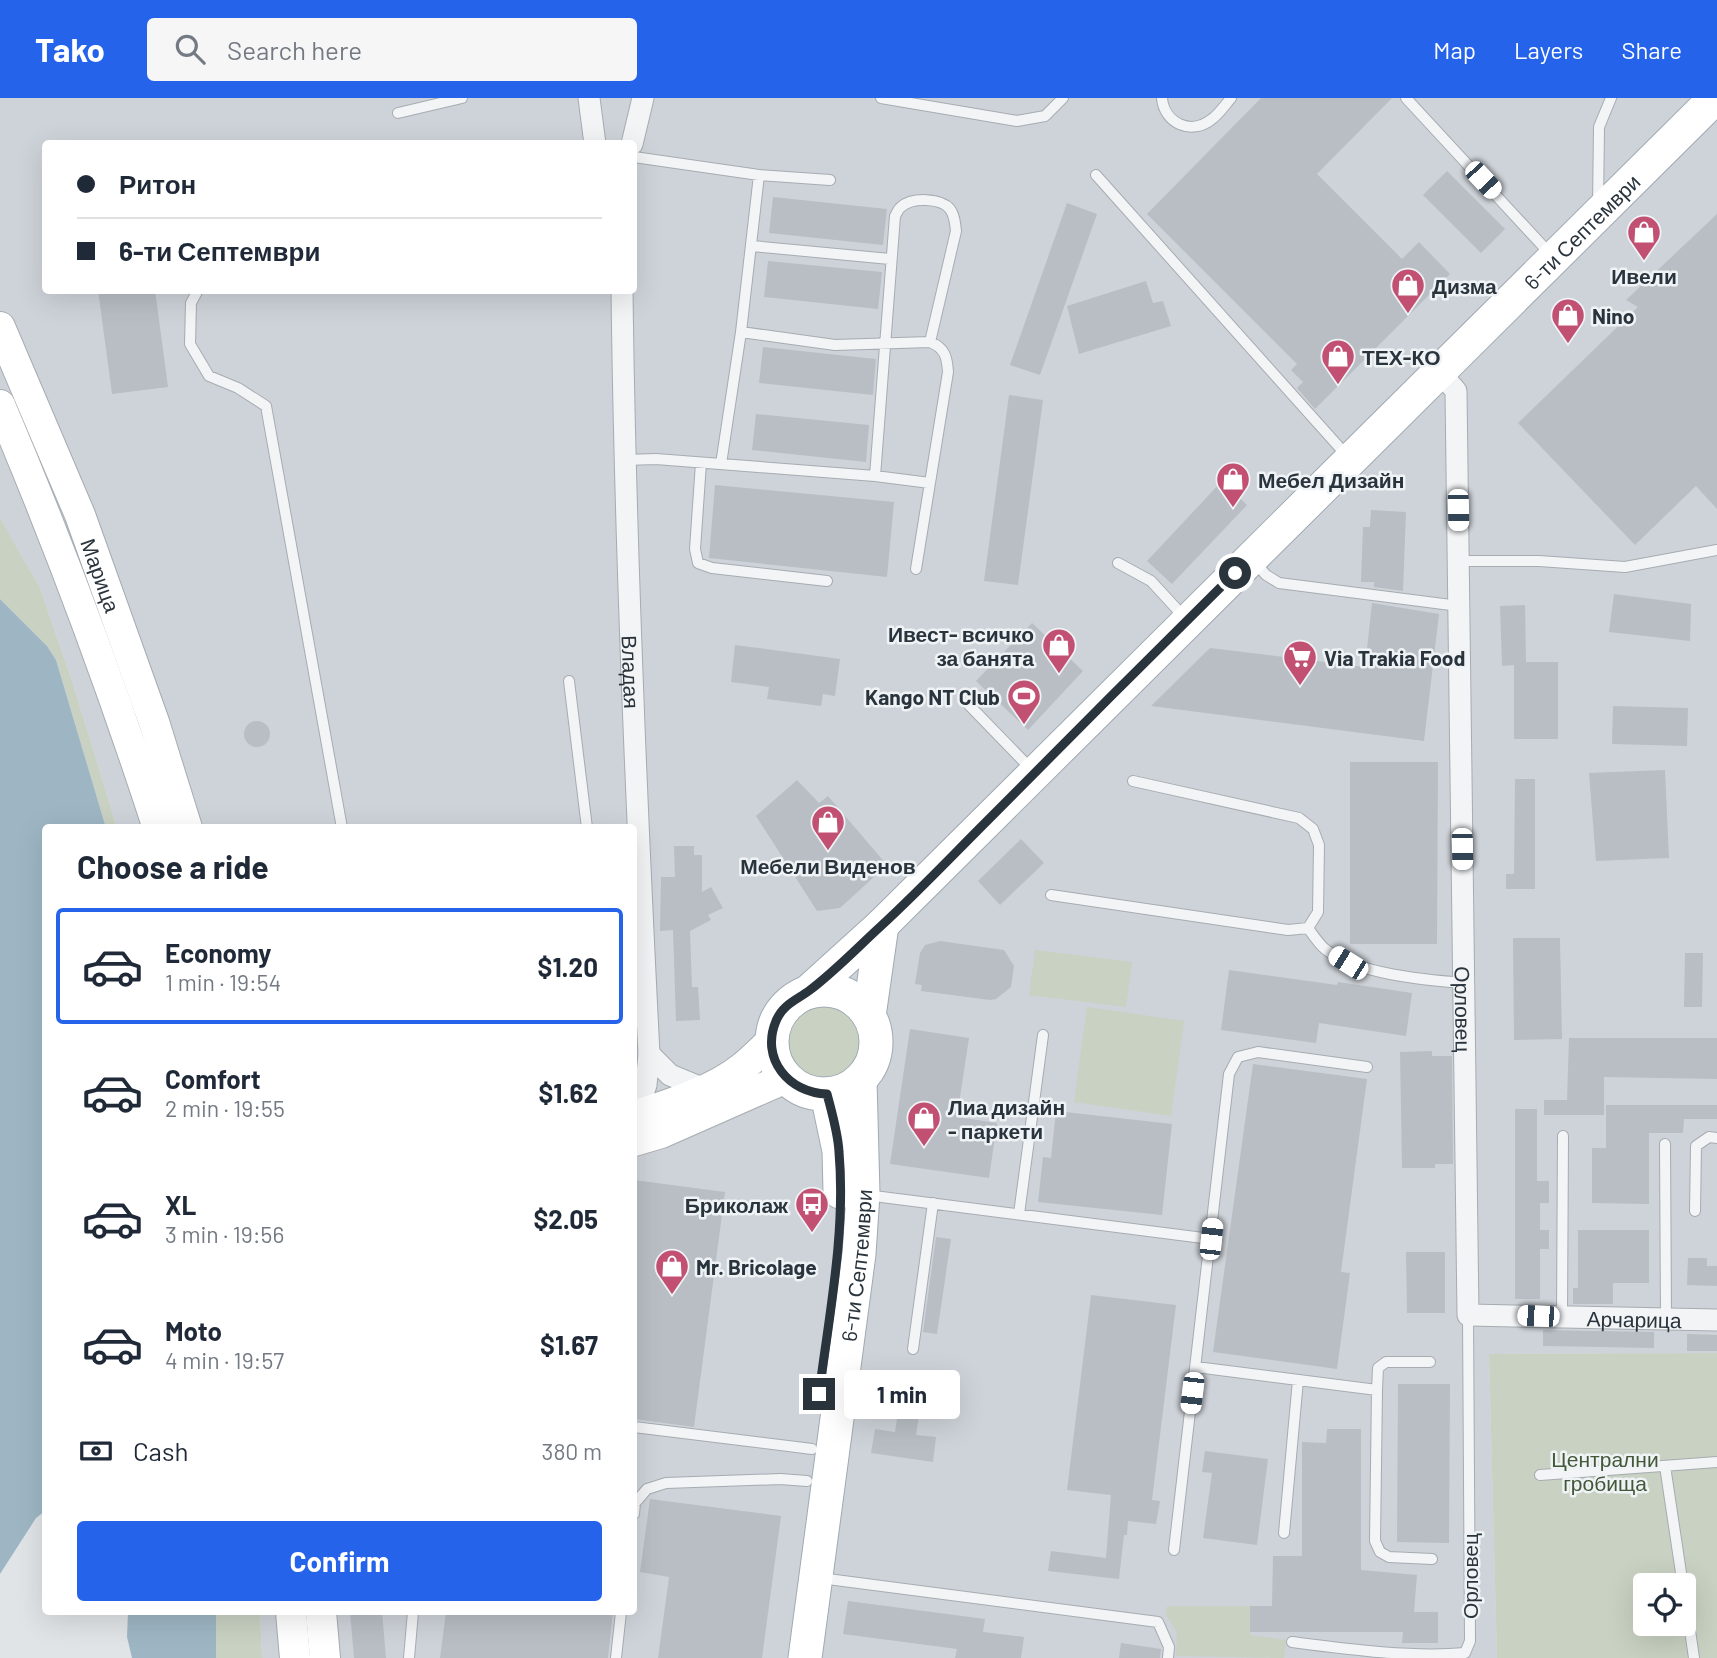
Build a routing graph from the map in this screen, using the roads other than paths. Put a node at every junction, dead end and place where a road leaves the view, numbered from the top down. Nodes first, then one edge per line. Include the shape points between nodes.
1 (462, 98) edge
2 (589, 98) edge
3 (643, 98) edge
4 (881, 98) edge
5 (1063, 98) edge
6 (1162, 98) edge
7 (1231, 98) edge
8 (1406, 98) edge
9 (1611, 98) edge
10 (1715, 98) edge
11 (398, 114) dead end
12 (594, 140) edge
13 (633, 140) edge
14 (637, 158) edge
15 (1096, 174) dead end
16 (759, 175) junction
17 (830, 180) dead end
18 (1598, 215) junction
19 (752, 246) junction
20 (1554, 258) junction
21 (890, 259) junction
22 (196, 294) edge
23 (622, 294) edge
24 (0, 327) edge
25 (741, 332) junction
26 (930, 342) junction
27 (886, 343) junction
28 (1438, 370) junction
29 (0, 405) edge
30 (1350, 458) junction
31 (625, 460) junction
32 (701, 463) junction
33 (721, 464) junction
34 (875, 477) junction
35 (930, 483) junction
36 (1717, 550) edge
37 (1251, 557) junction
38 (1458, 561) junction
39 (1118, 563) dead end
40 (916, 569) dead end
41 (827, 581) dead end
42 (1459, 606) junction
43 (1187, 620) junction
44 (569, 681) dead end
45 (970, 705) dead end
46 (1035, 773) junction
47 (1133, 781) dead end
48 (157, 824) edge
49 (186, 824) edge
50 (341, 824) edge
51 (587, 824) edge
52 (636, 824) edge
53 (637, 845) edge
54 (1051, 895) dead end
55 (882, 925) junction
56 (1308, 928) junction
57 (1464, 984) junction
58 (808, 992) junction
59 (869, 1016) junction
60 (1043, 1035) dead end
61 (771, 1041) junction
62 (649, 1054) junction
63 (1367, 1067) dead end
64 (786, 1078) junction
65 (860, 1080) junction
66 (704, 1089) junction
67 (827, 1094) junction
68 (637, 1114) edge
69 (637, 1122) edge
70 (637, 1124) edge
71 (1563, 1136) dead end
72 (1717, 1138) edge
73 (1665, 1144) dead end
74 (863, 1195) junction
75 (933, 1203) junction
76 (1695, 1211) dead end
77 (1019, 1214) junction
78 (1211, 1239) junction
79 (1468, 1315) junction
80 (1562, 1317) junction
81 (1666, 1319) junction
82 (1717, 1320) edge
83 (913, 1349) dead end
84 (1430, 1362) dead end
85 (1196, 1367) junction
86 (1298, 1380) junction
87 (1377, 1390) junction
88 (637, 1428) edge
89 (1717, 1462) edge
90 (809, 1465) junction
91 (1665, 1466) junction
92 (1540, 1475) dead end
93 (637, 1501) edge
94 (1284, 1533) dead end
95 (1174, 1550) dead end
96 (1432, 1559) dead end
97 (1681, 1573) edge
98 (816, 1577) junction
99 (290, 1615) edge
100 (321, 1615) edge
101 (413, 1615) edge
102 (621, 1615) edge
103 (1691, 1636) edge
104 (1293, 1642) dead end
105 (1381, 1656) edge
106 (295, 1658) edge
107 (325, 1658) edge
108 (409, 1658) edge
109 (616, 1658) edge
110 (783, 1658) edge
111 (805, 1658) edge
112 (1168, 1658) edge
113 (1694, 1658) edge

1 - 11 lane
2 - 12 street
3 - 13 street
4 - 5 lane via 1017,121 1045,116
6 - 7 lane via 1171,121 1198,127 1212,120
8 - 20 lane
9 - 18 lane via 1599,127
10 - 18 main road, 6-ти Септември
14 - 16 lane
15 - 30 lane
16 - 17 lane
16 - 19 lane
18 - 20 main road, 6-ти Септември
19 - 21 lane
19 - 25 lane
20 - 28 main road, 6-ти Септември
21 - 26 lane via 895,216 901,206 925,201 948,206 955,216 956,231
21 - 27 lane
22 - 50 lane via 191,303 190,344 209,376 266,406
23 - 31 street, Владая
24 - 49 street, Марица via 80,515
25 - 27 lane via 835,345
25 - 33 lane
26 - 27 lane
26 - 35 lane via 940,346 947,357 948,372
27 - 34 lane
28 - 30 main road, 6-ти Септември
28 - 38 street, Орловец via 1456,391
29 - 48 street, Марица via 51,525
30 - 37 main road, 6-ти Септември
31 - 32 lane
31 - 52 street, Владая
32 - 33 lane
32 - 41 lane via 698,563
33 - 34 lane
34 - 35 lane
35 - 40 lane
36 - 38 lane via 1625,567
37 - 42 lane via 1279,583
37 - 43 main road, 6-ти Септември
38 - 42 street, Орловец
39 - 43 lane via 1151,580
42 - 57 street, Орловец
43 - 46 main road, 6-ти Септември
44 - 51 lane
45 - 46 lane
46 - 55 main road, 6-ти Септември
47 - 56 lane via 1300,818 1313,829 1318,845 1318,912
53 - 62 street, Владая
54 - 56 lane via 1287,930
55 - 58 main road, 6-ти Септември
55 - 59 main road
56 - 57 lane via 1324,948 1348,963
57 - 79 street, Орловец
58 - 59 main road via 842,993
58 - 61 main road via 782,1010
59 - 65 main road via 875,1049
60 - 77 lane
61 - 64 main road via 775,1061
61 - 66 street via 742,1069
62 - 66 street via 670,1076
62 - 68 street, Владая
63 - 78 lane via 1258,1052 1238,1057 1229,1074
64 - 67 main road via 805,1091
64 - 70 street via 687,1122
65 - 67 main road
65 - 74 main road, 6-ти Септември
66 - 69 street
67 - 90 main road, 6-ти Септември via 839,1151 840,1193
71 - 80 lane
72 - 76 lane via 1709,1137 1696,1146
73 - 81 lane
74 - 75 lane
74 - 98 main road, 6-ти Септември
75 - 77 lane
75 - 83 lane
77 - 78 lane
78 - 85 lane
79 - 80 street, Арчарица
79 - 105 lane, Орловец via 1469,1641 1465,1653 1452,1656
80 - 81 street, Арчарица
81 - 82 street, Арчарица
84 - 87 lane via 1386,1362 1378,1368
85 - 86 lane
85 - 95 lane
86 - 87 lane
86 - 94 lane
87 - 96 lane via 1375,1541 1380,1552 1390,1557
88 - 90 lane
89 - 91 lane
90 - 93 lane via 780,1479 666,1483 647,1489
90 - 110 main road, 6-ти Септември
91 - 92 lane
91 - 97 lane
98 - 111 main road, 6-ти Септември
98 - 112 lane via 1158,1622 1169,1647
99 - 106 street
100 - 107 street
101 - 108 lane
102 - 109 lane
103 - 113 lane
104 - 105 lane

